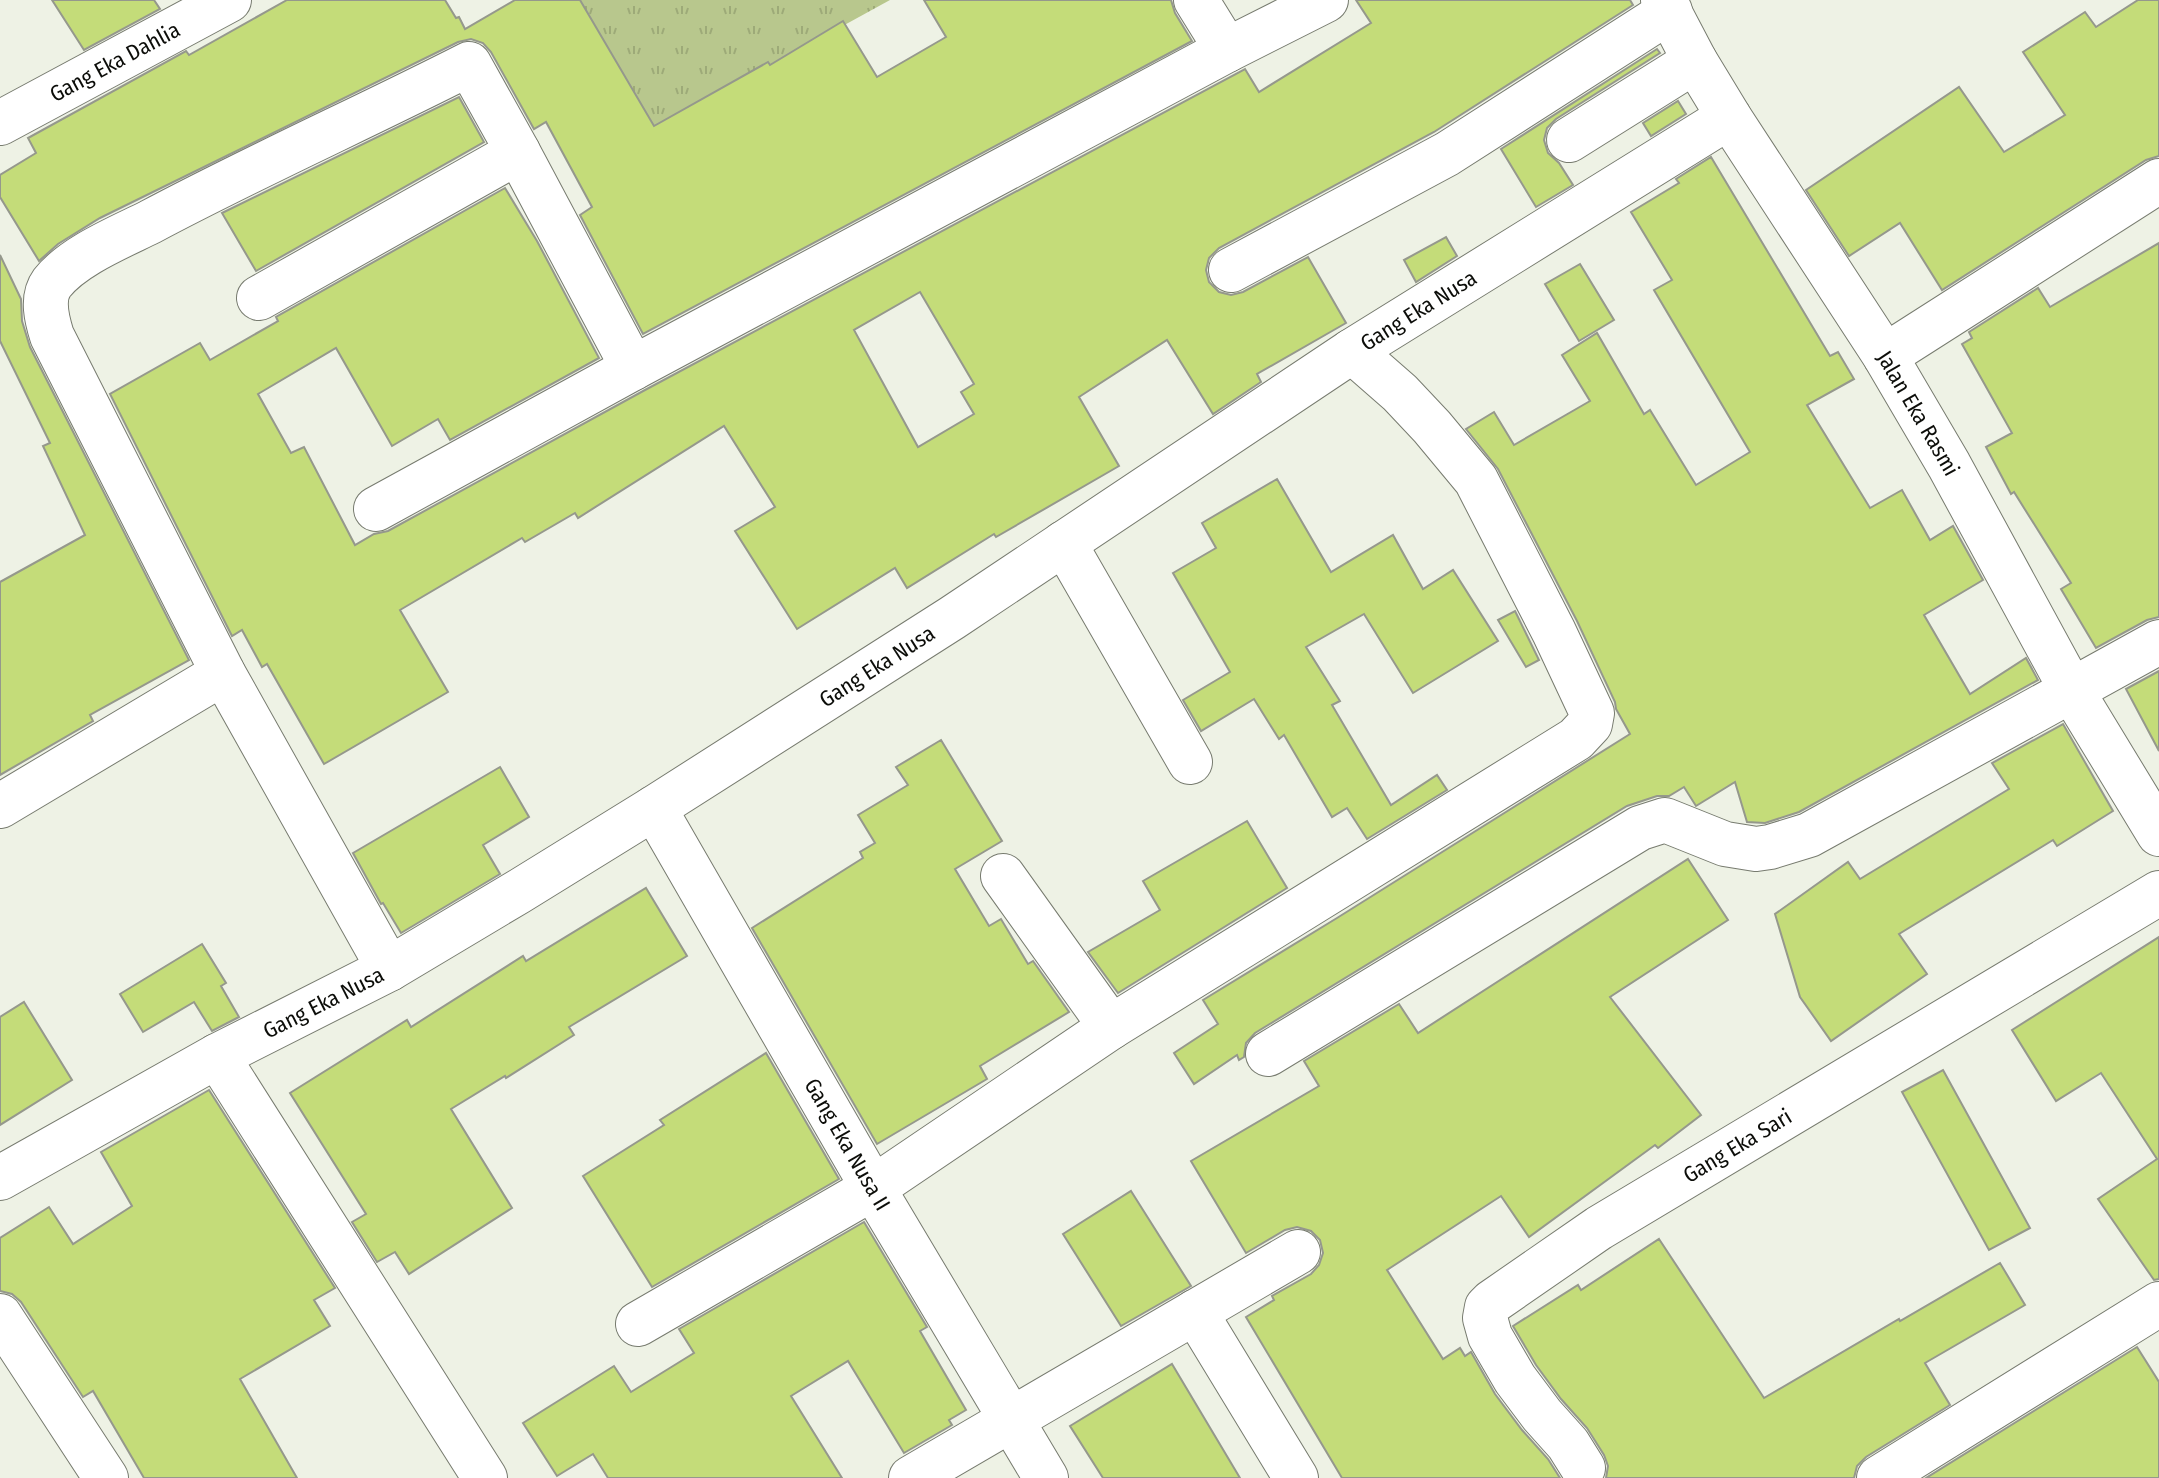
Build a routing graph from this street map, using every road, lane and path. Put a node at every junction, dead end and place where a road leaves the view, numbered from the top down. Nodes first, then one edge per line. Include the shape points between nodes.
1 (229, 0) edge
2 (1196, 0) edge
3 (1326, 0) edge
4 (1667, 6) edge
5 (1227, 50) junction
6 (1695, 61) junction
7 (1729, 117) junction
8 (0, 123) edge
9 (1569, 140) dead end
10 (518, 152) junction
11 (2159, 181) edge
12 (1231, 270) dead end
13 (259, 298) dead end
14 (1352, 351) junction
15 (1885, 356) junction
16 (633, 368) junction
17 (376, 509) dead end
18 (1064, 543) junction
19 (2159, 642) edge
20 (223, 673) junction
21 (2072, 691) junction
22 (1190, 762) dead end
23 (0, 806) edge
24 (654, 808) junction
25 (2159, 834) edge
26 (1003, 876) dead end
27 (2159, 893) edge
28 (389, 969) junction
29 (1111, 1027) junction
30 (1268, 1054) dead end
31 (217, 1056) junction
32 (0, 1178) edge
33 (873, 1188) junction
34 (1298, 1252) dead end
35 (2159, 1304) edge
36 (1195, 1312) junction
37 (0, 1316) edge
38 (638, 1324) dead end
39 (1010, 1420) junction
40 (1583, 1468) dead end
41 (106, 1478) edge
42 (485, 1478) edge
43 (911, 1478) edge
44 (1046, 1478) edge
45 (1296, 1478) edge
46 (1879, 1478) edge

1 - 8 street, Gang Eka Dahlia
2 - 5 street
3 - 5 street
4 - 6 street, Jalan Eka Rasmi
4 - 12 street via 1447,154
5 - 16 street
6 - 7 street, Jalan Eka Rasmi
6 - 9 street
7 - 14 street, Gang Eka Nusa
7 - 15 street, Jalan Eka Rasmi
10 - 13 street
10 - 16 street
10 - 20 street via 469,64 108,243 50,285 45,303 52,336
11 - 15 street
14 - 18 street, Gang Eka Nusa
14 - 29 street via 1400,393 1476,480 1592,713 1590,724 1576,739
15 - 21 street, Jalan Eka Rasmi
16 - 17 street
18 - 22 street
18 - 24 street, Gang Eka Nusa
19 - 21 street
20 - 23 street
20 - 28 street
21 - 25 street, Jalan Eka Rasmi
21 - 30 street via 1809,835 1756,849 1736,847 1665,820 1640,828
24 - 28 street, Gang Eka Nusa
24 - 33 street, Gang Eka Nusa II
26 - 29 street
27 - 40 street, Gang Eka Sari via 1599,1228 1492,1302 1485,1318 1490,1336 1515,1379
28 - 31 street, Gang Eka Nusa
29 - 33 street
31 - 32 street, Gang Eka Nusa
31 - 42 street
33 - 38 street
33 - 39 street, Gang Eka Nusa II
34 - 36 street
35 - 46 street
36 - 39 street
36 - 45 street
37 - 41 street
39 - 43 street
39 - 44 street, Gang Eka Nusa II

